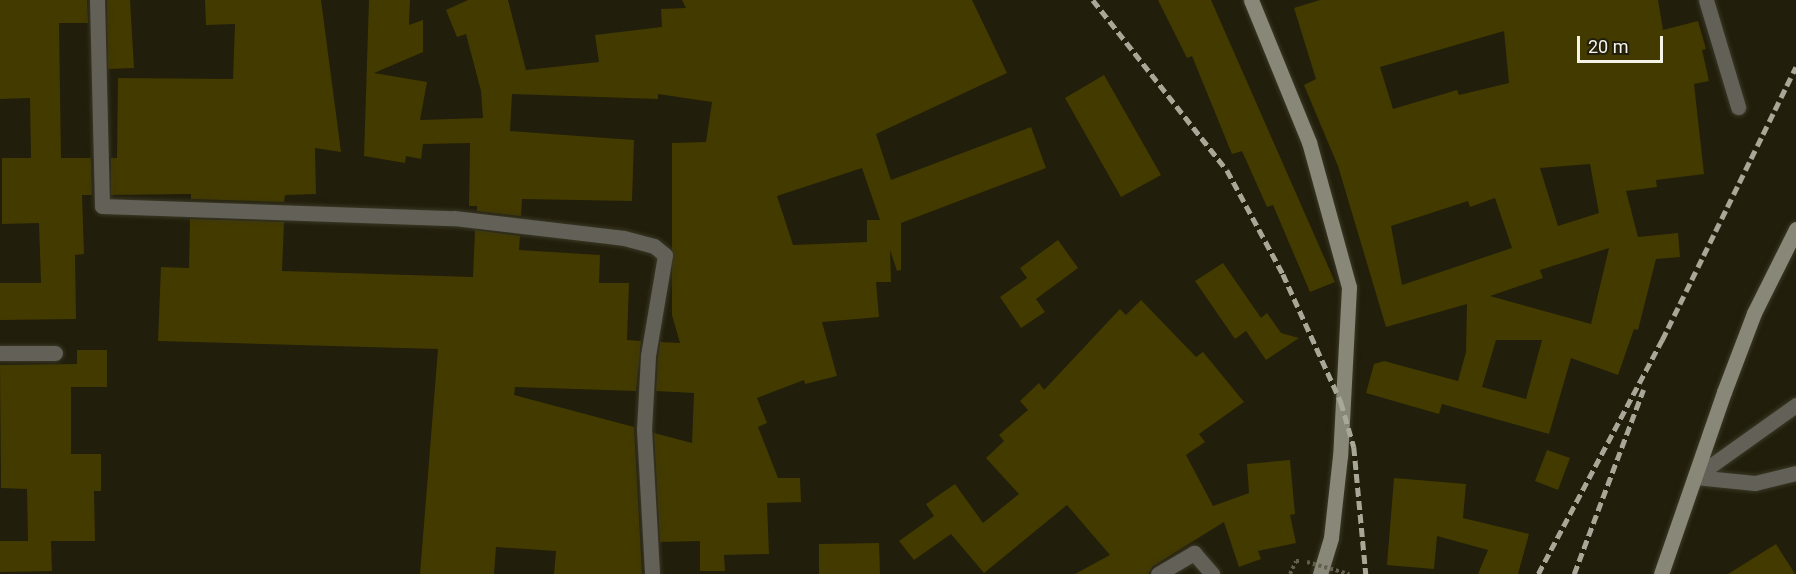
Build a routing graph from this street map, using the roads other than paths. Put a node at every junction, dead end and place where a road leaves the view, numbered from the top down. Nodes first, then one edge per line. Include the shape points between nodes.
1 (97, 0) edge
2 (1251, 0) edge
3 (1706, 0) edge
4 (1738, 108) dead end
5 (1796, 229) edge
6 (0, 353) edge
7 (55, 353) dead end
8 (1796, 405) edge
9 (1796, 472) edge
10 (1695, 477) junction
11 (652, 574) edge
12 (1158, 574) edge
13 (1212, 574) edge
14 (1320, 574) edge
15 (1661, 574) edge

1 - 11 street via 102,206 454,218 624,238 654,246 665,255 648,356 644,429
2 - 14 street via 1310,142 1348,286 1340,456 1331,538
3 - 4 street
5 - 10 street via 1754,313
6 - 7 street
8 - 10 street
9 - 10 street via 1755,483
10 - 15 street
12 - 13 street via 1194,553

